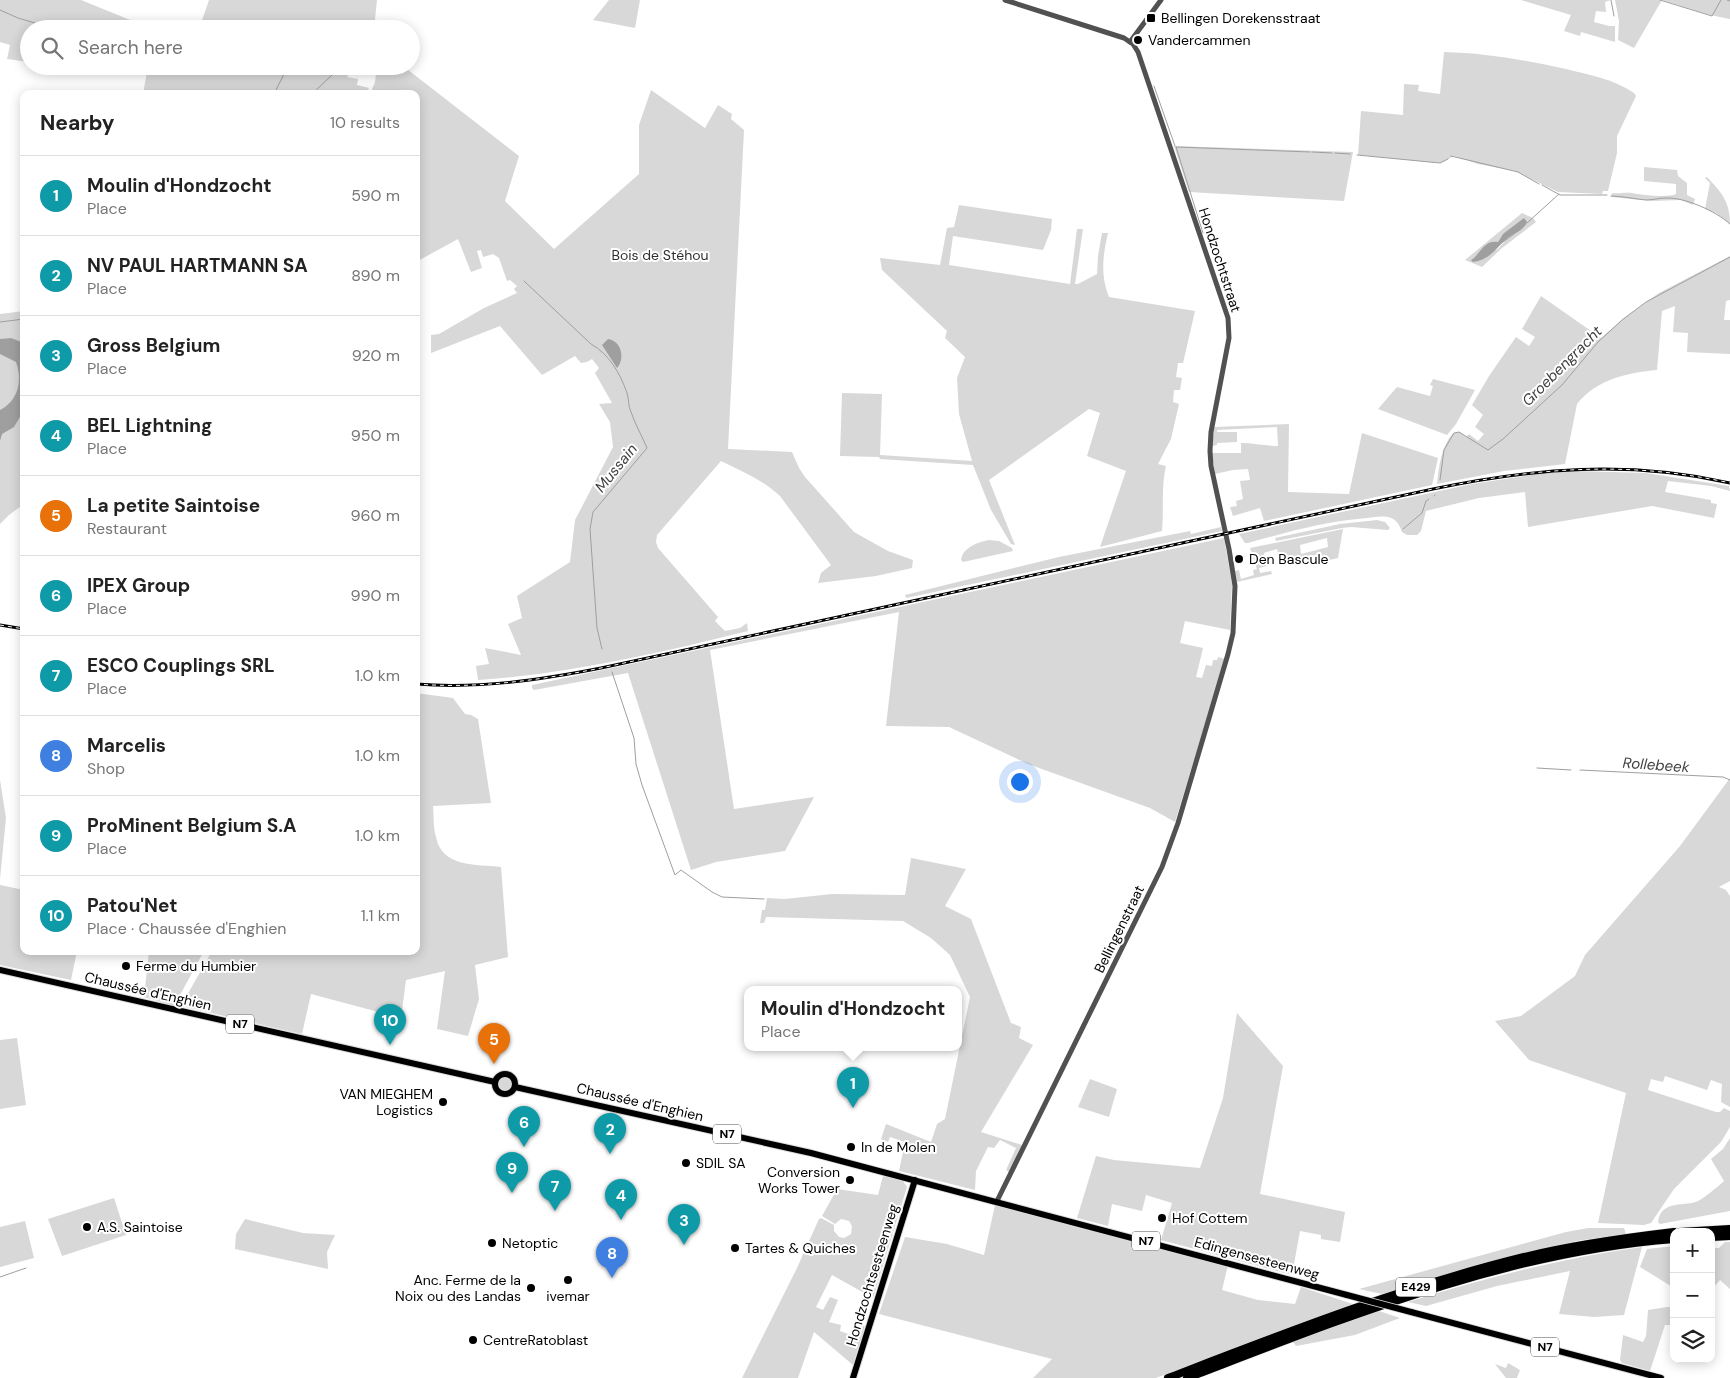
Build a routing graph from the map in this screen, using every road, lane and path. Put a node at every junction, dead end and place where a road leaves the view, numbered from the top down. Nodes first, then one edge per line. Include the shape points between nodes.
1 (1005, 0) edge
2 (1161, 0) edge
3 (1130, 42) junction
4 (1228, 654) joint
5 (0, 970) edge
6 (495, 1082) junction
7 (515, 1087) junction
8 (846, 1162) joint
9 (915, 1180) junction
10 (997, 1201) junction
11 (1730, 1230) edge
12 (1715, 1231) edge
13 (1670, 1233) edge
14 (1715, 1236) edge
15 (1730, 1236) edge
16 (1670, 1240) edge
17 (853, 1378) edge
18 (1168, 1378) edge
19 (1187, 1378) edge
20 (1661, 1378) edge

1 - 3 street
2 - 3 street
3 - 4 street, Hondzochtstraat via 1138,52 1228,318 1229,338 1210,450 1235,586
4 - 10 street, Bellingenstraat via 1162,867
5 - 6 main road, Chaussée d'Enghien / N7
6 - 7 main road, Chaussée d'Enghien via 497,1090 504,1094
6 - 7 main road, Chaussée d'Enghien via 501,1074 508,1074 515,1080
7 - 8 main road, Chaussée d'Enghien / N7
8 - 9 main road, Edingensesteenweg / N7
9 - 10 main road, Edingensesteenweg / N7
9 - 17 main road, Hondzochtsesteenweg
10 - 20 main road, Edingensesteenweg / N7, bridge
11 - 12 highway
13 - 18 highway, E429 via 1559,1249 1472,1270 1352,1309
14 - 15 highway
16 - 19 highway, E429 via 1592,1250 1474,1277 1354,1315

